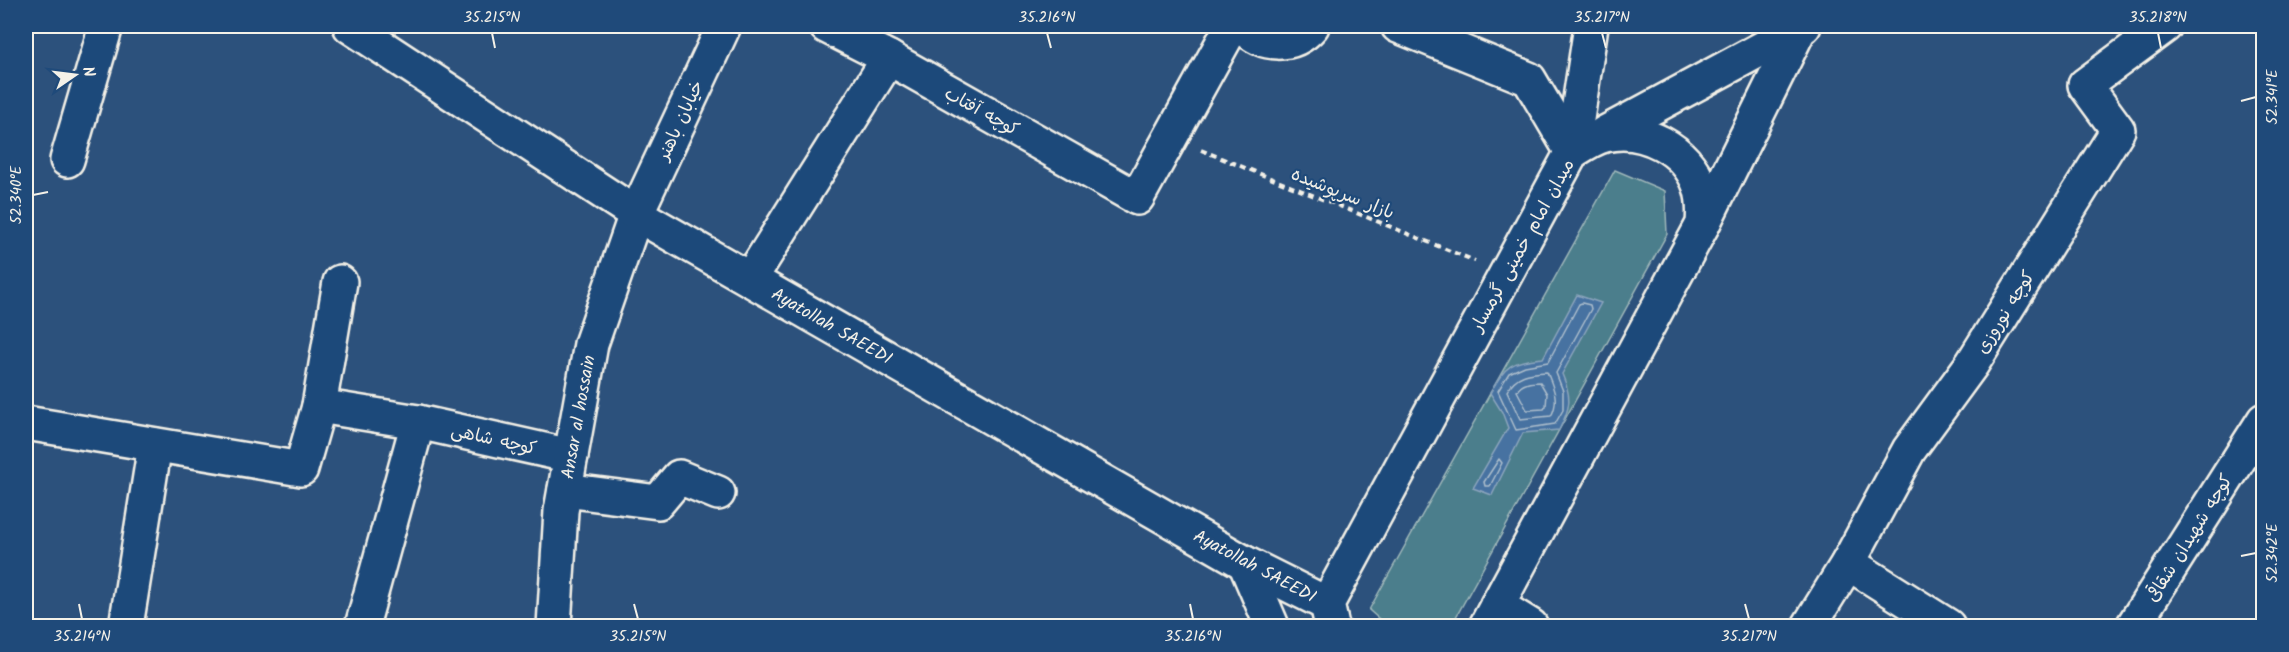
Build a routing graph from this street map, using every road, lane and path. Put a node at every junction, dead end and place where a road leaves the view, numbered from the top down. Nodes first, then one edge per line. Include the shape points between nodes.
1 (106, 26) edge
2 (350, 26) edge
3 (724, 26) edge
4 (826, 26) edge
5 (1232, 26) edge
6 (1243, 26) edge
7 (1312, 26) edge
8 (1398, 26) edge
9 (1590, 26) edge
10 (2165, 26) edge
11 (1802, 27) edge
12 (889, 58) junction
13 (1170, 138) junction
14 (1580, 147) junction
15 (67, 160) dead end
16 (636, 214) junction
17 (1703, 224) junction
18 (1506, 273) junction
19 (750, 279) junction
20 (340, 282) dead end
21 (319, 406) junction
22 (2264, 420) edge
23 (418, 422) junction
24 (26, 423) edge
25 (155, 445) junction
26 (571, 456) junction
27 (565, 490) junction
28 (718, 493) dead end
29 (1245, 563) junction
30 (1848, 563) junction
31 (1329, 615) edge
32 (1492, 616) edge
33 (126, 627) edge
34 (362, 627) edge
35 (554, 627) edge
36 (1272, 627) edge
37 (1531, 627) edge
38 (1809, 627) edge
39 (1948, 627) edge
40 (2133, 627) edge

1 - 15 street
2 - 16 street, Ayatollah SAEEDI
3 - 16 street, خیابان باهنر
4 - 12 street, کوچه آفتاب
5 - 13 street
6 - 7 street via 1255,37 1282,43
8 - 14 street via 1529,79
9 - 14 street
10 - 30 street, کوچه نوروزی via 2085,85 2118,130 1972,364 1909,450
11 - 14 street
11 - 17 street
12 - 13 street, کوچه آفتاب via 1137,198
12 - 19 street
13 - 18 path, بازار سرپوشیده
14 - 17 street, میدان امام خمینی گرمسار via 1606,135 1635,134 1662,143 1691,169 1704,205
14 - 18 street, میدان امام خمینی گرمسار
16 - 19 street, Ayatollah SAEEDI
16 - 26 street, Ansar al hossain via 591,344
17 - 32 street
18 - 31 street, میدان امام خمینی گرمسار
19 - 29 street, Ayatollah SAEEDI
20 - 21 street
21 - 23 street, کوچه شاهی
21 - 25 street via 301,469
22 - 40 street, کوچه شهیدان شقاقی
23 - 26 street, کوچه شاهی
23 - 34 street
24 - 25 street
25 - 33 street
26 - 27 street, Ansar al hossain
27 - 28 street via 657,502 679,477
27 - 35 street, Ansar al hossain
29 - 31 street, Ayatollah SAEEDI
29 - 36 street
30 - 38 street, کوچه نوروزی
30 - 39 street
32 - 37 street

